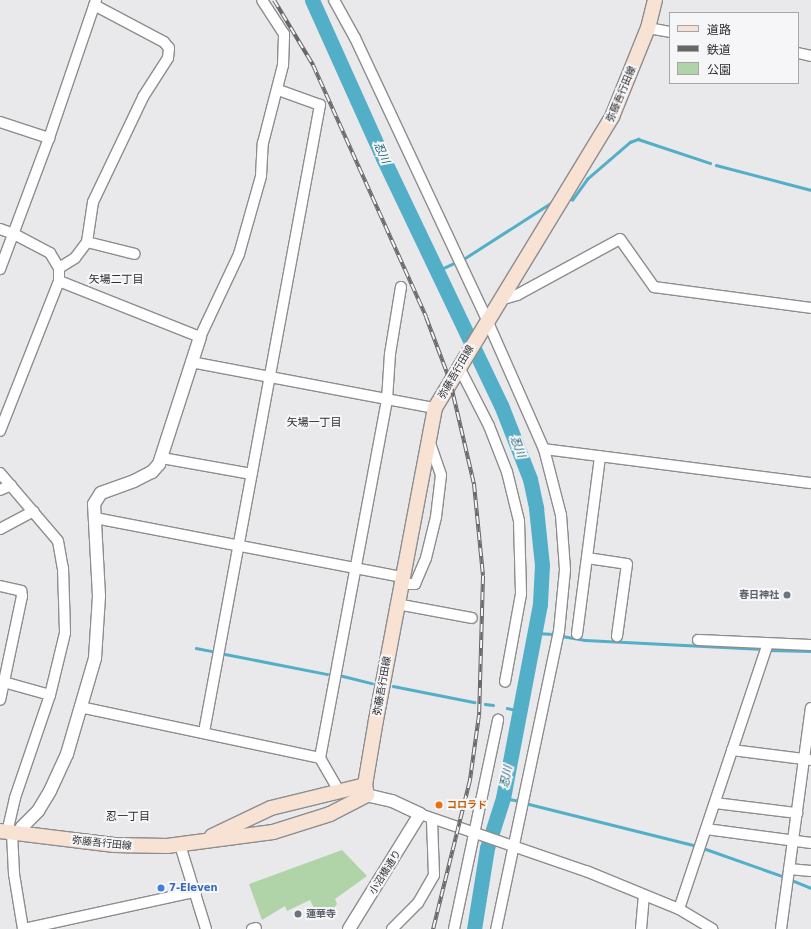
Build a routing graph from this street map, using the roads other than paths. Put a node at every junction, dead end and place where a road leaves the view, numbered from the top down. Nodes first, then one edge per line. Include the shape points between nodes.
1 (262, 0) edge
2 (334, 0) edge
3 (655, 0) edge
4 (95, 3) edge
5 (648, 28) junction
6 (669, 32) edge
7 (799, 53) edge
8 (811, 56) edge
9 (278, 90) junction
10 (0, 122) edge
11 (49, 138) junction
12 (0, 229) edge
13 (14, 234) junction
14 (87, 242) junction
15 (135, 254) dead end
16 (59, 268) junction
17 (0, 269) edge
18 (59, 281) junction
19 (401, 287) dead end
20 (500, 300) junction
21 (811, 308) edge
22 (486, 322) junction
23 (200, 337) junction
24 (191, 362) junction
25 (460, 364) junction
26 (270, 376) junction
27 (387, 400) junction
28 (435, 408) junction
29 (0, 431) edge
30 (429, 440) junction
31 (544, 449) junction
32 (600, 456) junction
33 (162, 458) junction
34 (0, 473) edge
35 (252, 474) junction
36 (811, 483) edge
37 (11, 485) junction
38 (0, 490) edge
39 (34, 511) junction
40 (95, 518) junction
41 (0, 529) edge
42 (238, 545) junction
43 (587, 558) junction
44 (356, 568) junction
45 (401, 580) junction
46 (0, 586) edge
47 (397, 604) junction
48 (472, 618) dead end
49 (577, 634) dead end
50 (617, 636) dead end
51 (698, 640) dead end
52 (768, 643) junction
53 (811, 645) edge
54 (2, 682) edge
55 (506, 682) dead end
56 (50, 695) junction
57 (0, 700) edge
58 (80, 707) junction
59 (811, 708) edge
60 (498, 720) dead end
61 (204, 732) junction
62 (732, 750) junction
63 (320, 758) junction
64 (808, 759) edge
65 (366, 790) junction
66 (339, 791) junction
67 (715, 803) junction
68 (797, 813) junction
69 (420, 814) junction
70 (432, 820) junction
71 (706, 829) junction
72 (10, 833) edge
73 (474, 835) junction
74 (204, 840) junction
75 (793, 841) junction
76 (811, 843) edge
77 (180, 845) junction
78 (513, 847) junction
79 (789, 868) junction
80 (811, 871) edge
81 (193, 892) junction
82 (644, 896) junction
83 (679, 909) junction
84 (24, 929) edge
85 (206, 929) edge
86 (349, 929) edge
87 (392, 929) edge
88 (454, 929) edge
89 (496, 929) edge
90 (641, 929) edge
91 (712, 929) edge
92 (781, 929) edge

1 - 9 street via 284,34 283,65
2 - 22 street via 355,38
3 - 5 main road, 弥藤吾行田線
4 - 11 street
4 - 14 street via 164,42 169,48 168,58 143,97 93,202
5 - 6 street
5 - 20 main road, 弥藤吾行田線 via 612,117
7 - 8 street
9 - 23 street via 263,143 261,176 240,254
9 - 26 street via 320,105
10 - 11 street
11 - 13 street
12 - 13 street
13 - 16 street via 50,253
13 - 17 street
14 - 15 street
14 - 16 street via 75,258
16 - 18 street
18 - 23 street
18 - 29 street
19 - 27 street via 390,354
20 - 21 street via 517,295 620,239 654,287
20 - 22 main road, 弥藤吾行田線
22 - 25 main road, 弥藤吾行田線
22 - 31 street
23 - 24 street
24 - 26 street
24 - 33 street
25 - 28 main road, 弥藤吾行田線
25 - 55 street via 507,472 519,521 521,594
26 - 27 street
26 - 35 street
27 - 28 street
27 - 44 street
28 - 30 main road, 弥藤吾行田線
30 - 45 main road, 弥藤吾行田線
30 - 45 street via 441,475 436,517 426,558 416,584
31 - 32 street
31 - 78 street via 560,515 565,586 560,631
32 - 36 street
32 - 43 street
33 - 35 street
33 - 40 street via 152,472 119,488 101,493 94,504
34 - 37 street
35 - 42 street
37 - 38 street
37 - 39 street
39 - 41 street
39 - 56 street via 58,541 63,568 65,633
40 - 42 street
40 - 58 street via 98,629 95,658
42 - 44 street
42 - 61 street
43 - 49 street
43 - 50 street via 627,564
44 - 45 street
44 - 63 street
45 - 47 main road, 弥藤吾行田線
46 - 54 street via 21,592 22,596
47 - 48 street
47 - 65 main road, 弥藤吾行田線
51 - 52 street
52 - 53 street
52 - 62 street
54 - 56 street
54 - 57 street
56 - 72 street via 15,798
58 - 61 street
58 - 72 street via 67,754 50,791 38,811 22,827
59 - 64 street
60 - 73 street
61 - 63 street
62 - 64 street
62 - 67 street
63 - 66 street
64 - 68 street
65 - 66 main road, 弥藤吾行田線
65 - 69 street
65 - 74 main road, 弥藤吾行田線 via 330,814 273,832
66 - 74 main road, 弥藤吾行田線 via 262,811
67 - 68 street
67 - 71 street
68 - 75 street
69 - 70 street
69 - 86 street, 小沼橋通り
70 - 73 street
70 - 87 street via 434,875 415,908
71 - 75 street
71 - 83 street
72 - 77 main road, 弥藤吾行田線 via 139,847
72 - 84 street
73 - 78 street
73 - 88 street
74 - 77 main road, 弥藤吾行田線
75 - 76 street
75 - 79 street
77 - 81 street
78 - 82 street via 586,871
78 - 89 street
79 - 80 street
79 - 92 street
81 - 84 street
81 - 85 street
82 - 83 street
82 - 90 street
83 - 91 street

